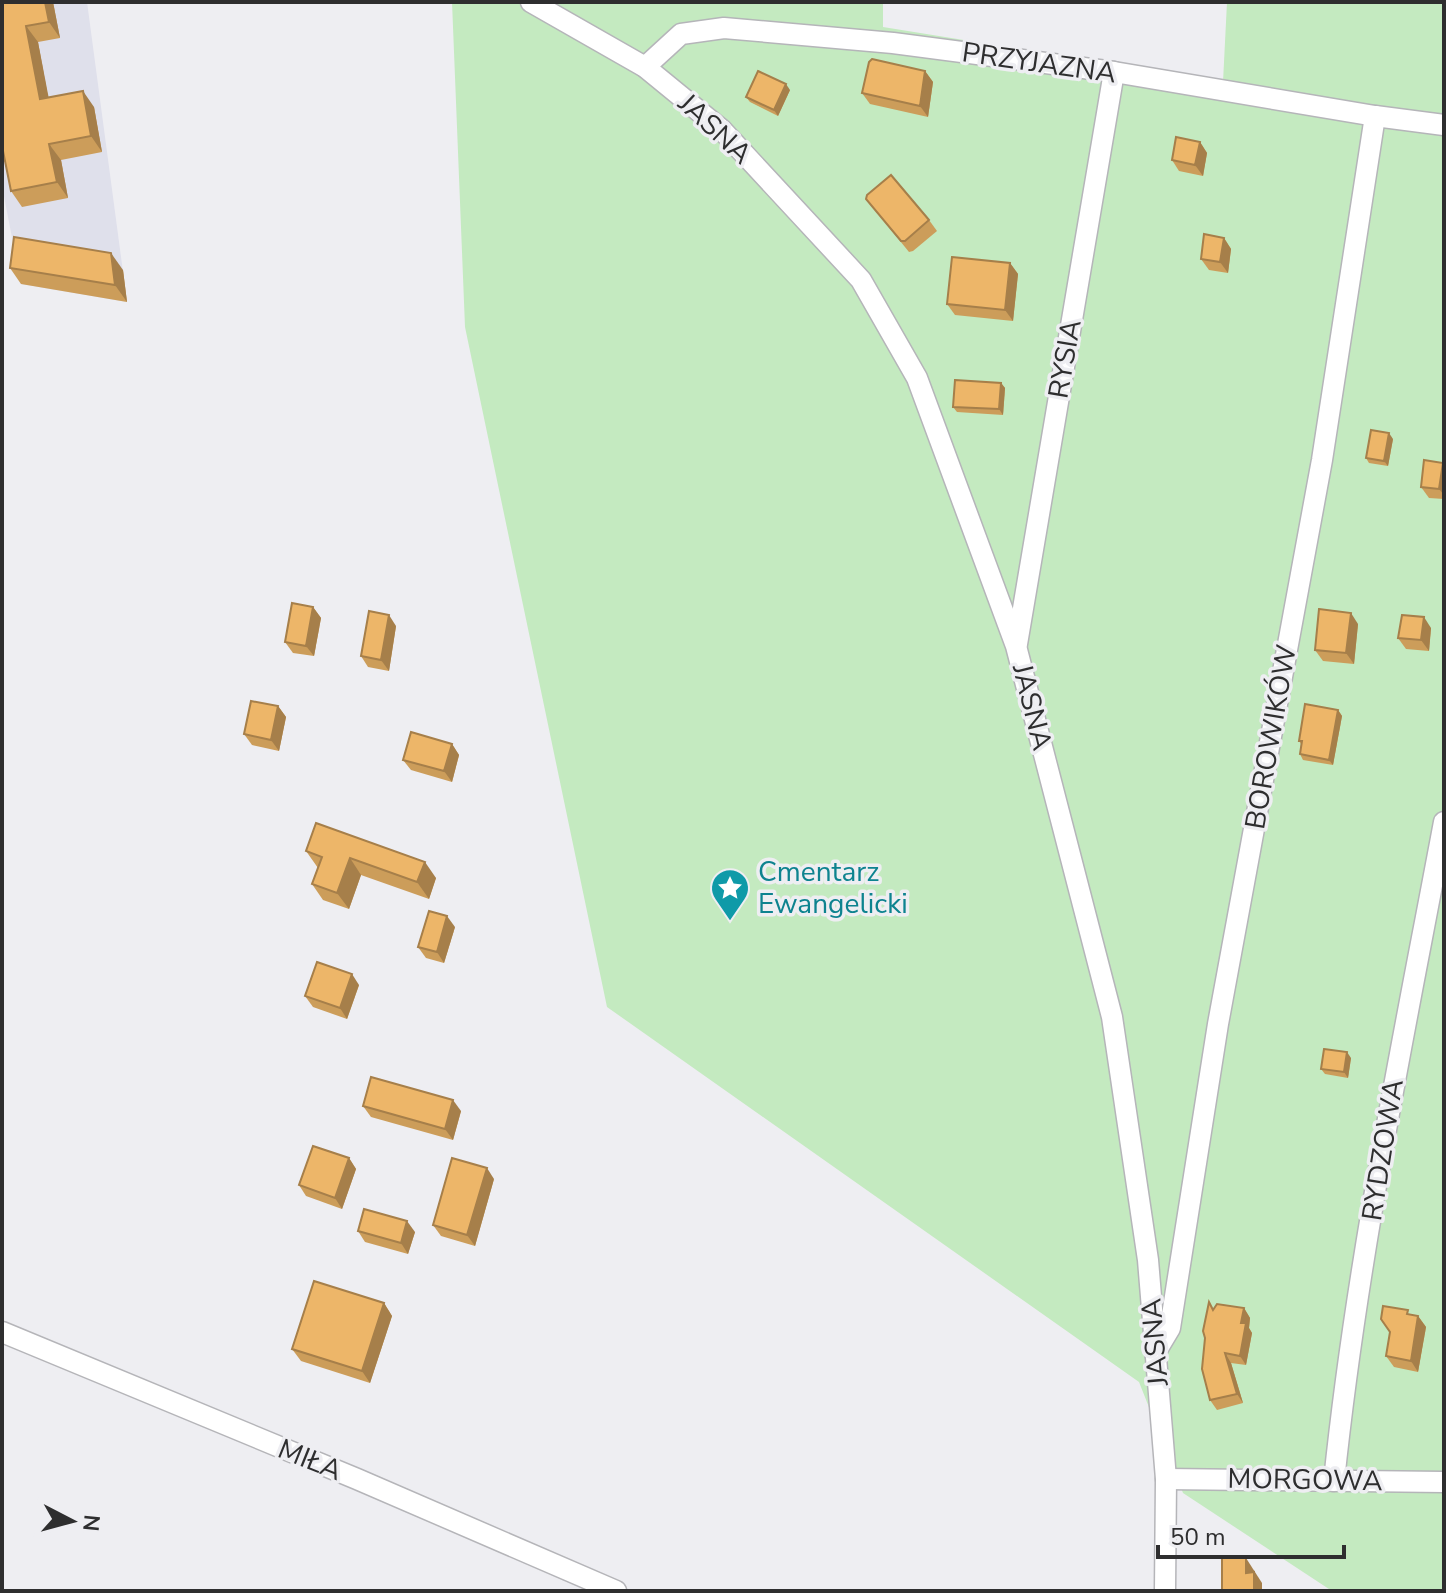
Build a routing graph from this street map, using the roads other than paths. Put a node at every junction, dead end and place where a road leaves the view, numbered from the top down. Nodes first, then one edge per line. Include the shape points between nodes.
1 (531, 2) edge
2 (645, 67) junction
3 (1114, 72) junction
4 (1375, 116) junction
5 (1444, 125) edge
6 (1016, 646) junction
7 (1444, 822) edge
8 (2, 1332) edge
9 (1155, 1353) junction
10 (1166, 1479) junction
11 (1334, 1481) junction
12 (1444, 1482) edge
13 (616, 1591) edge
14 (1165, 1591) edge

1 - 2 street, JASNA
2 - 3 street, PRZYJAZNA via 681,34 724,28 893,43
2 - 6 street, JASNA via 722,130 861,280 917,378
3 - 4 street, PRZYJAZNA
3 - 6 street, RYSIA
4 - 5 street, PRZYJAZNA
4 - 9 street, BOROWIKÓW via 1322,460 1218,1024 1170,1328
6 - 9 street, JASNA via 1112,1017 1148,1260
7 - 11 street, RYDZOWA via 1387,1116
8 - 13 street, MIŁA
9 - 10 street, JASNA
10 - 11 street, MORGOWA
10 - 14 street, JASNA
11 - 12 street, MORGOWA

